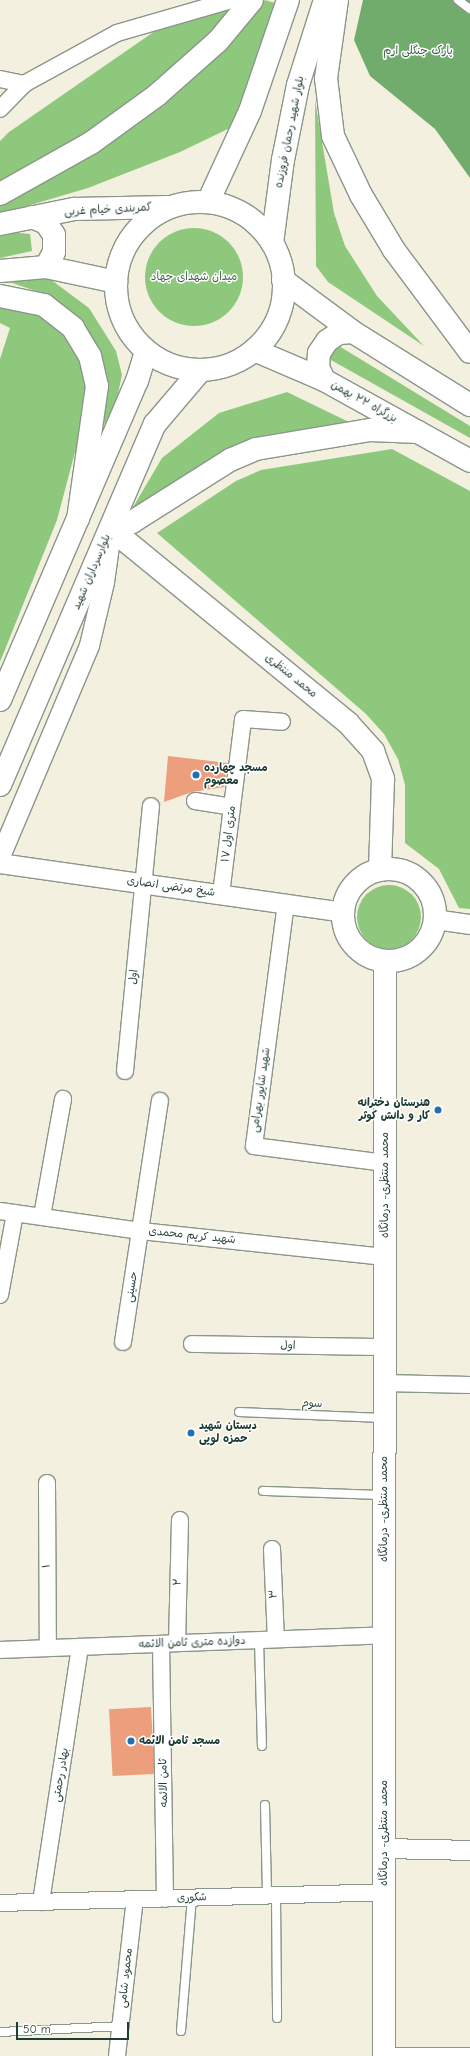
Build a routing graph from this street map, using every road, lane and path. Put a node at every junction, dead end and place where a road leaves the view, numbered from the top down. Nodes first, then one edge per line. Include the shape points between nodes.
1 (231, 0) edge
2 (252, 0) edge
3 (288, 0) edge
4 (325, 0) edge
5 (337, 0) edge
6 (458, 0) edge
7 (470, 9) edge
8 (0, 79) edge
9 (24, 84) junction
10 (0, 108) edge
11 (0, 194) edge
12 (208, 202) junction
13 (170, 207) junction
14 (32, 217) junction
15 (0, 224) edge
16 (272, 243) junction
17 (46, 267) junction
18 (0, 271) edge
19 (283, 280) junction
20 (116, 282) junction
21 (0, 296) edge
22 (353, 332) junction
23 (254, 350) junction
24 (146, 351) junction
25 (470, 352) edge
26 (201, 370) junction
27 (324, 380) junction
28 (470, 405) edge
29 (123, 415) junction
30 (155, 424) junction
31 (418, 432) junction
32 (470, 461) edge
33 (78, 519) junction
34 (111, 529) junction
35 (0, 700) edge
36 (282, 722) dead end
37 (0, 785) edge
38 (195, 801) dead end
39 (151, 806) dead end
40 (232, 807) junction
41 (0, 856) edge
42 (0, 863) edge
43 (380, 870) junction
44 (143, 883) junction
45 (221, 894) junction
46 (286, 903) junction
47 (343, 912) junction
48 (434, 919) junction
49 (470, 924) edge
50 (385, 961) junction
51 (125, 1071) dead end
52 (63, 1098) dead end
53 (160, 1101) dead end
54 (385, 1164) junction
55 (8, 1212) edge
56 (42, 1216) junction
57 (141, 1231) junction
58 (385, 1257) junction
59 (0, 1295) edge
60 (123, 1342) dead end
61 (192, 1344) dead end
62 (385, 1347) junction
63 (384, 1383) junction
64 (470, 1385) edge
65 (239, 1412) dead end
66 (384, 1418) junction
67 (47, 1483) dead end
68 (263, 1491) dead end
69 (384, 1495) junction
70 (180, 1520) dead end
71 (272, 1549) dead end
72 (384, 1635) junction
73 (276, 1639) junction
74 (259, 1640) junction
75 (169, 1643) junction
76 (80, 1647) junction
77 (48, 1648) junction
78 (0, 1650) edge
79 (262, 1746) dead end
80 (265, 1804) dead end
81 (384, 1848) junction
82 (470, 1850) edge
83 (384, 1892) junction
84 (272, 1896) junction
85 (192, 1898) junction
86 (135, 1899) junction
87 (165, 1899) junction
88 (41, 1902) junction
89 (0, 1903) edge
90 (277, 2018) dead end
91 (121, 2026) junction
92 (181, 2031) dead end
93 (0, 2032) edge
94 (118, 2056) edge
95 (384, 2056) edge
96 (470, 2056) edge

1 - 9 street via 117,33
2 - 11 main road via 218,41 157,95 92,143
3 - 12 main road via 250,111
4 - 16 main road, بلوار شهید رحمان فروزنده via 298,85 283,160
5 - 25 main road via 326,78 333,136 360,195 394,250
6 - 7 lane
8 - 9 street
9 - 10 street
12 - 13 main road, کمربندی خیام غربی
12 - 16 main road via 245,215
13 - 14 main road, کمربندی خیام غربی via 74,210
13 - 20 main road via 147,220 126,245
14 - 15 main road, کمربندی خیام غربی
14 - 17 main road via 46,223 54,235 54,252
16 - 19 main road
17 - 18 main road
17 - 20 main road
19 - 22 main road
19 - 23 main road via 277,318
20 - 24 main road via 123,320
21 - 33 main road via 44,305 73,328 90,356 97,386
22 - 27 main road via 338,333 323,347 318,367
22 - 28 main road
23 - 26 main road via 226,366
23 - 27 main road, بزرگراه ۲۲ بهمن
24 - 26 main road via 163,362
24 - 29 main road
26 - 30 main road, بلوارسرداران شهید
27 - 31 main road, بزرگراه ۲۲ بهمن
29 - 30 main road via 144,414
29 - 33 main road
30 - 34 main road, بلوارسرداران شهید
31 - 32 main road, بزرگراه ۲۲ بهمن
31 - 34 main road via 370,430 256,449 230,460 132,522
33 - 35 main road
34 - 37 main road, بلوارسرداران شهید
34 - 41 street via 104,582 89,645
34 - 43 main road, محمد منتظری via 348,723 372,751 383,779
36 - 40 street, ۱۷ متری اول via 243,719
38 - 40 street
39 - 44 street, اول
40 - 45 street, ۱۷ متری اول
42 - 44 street, شیخ مرتضی انصاری
43 - 47 main road via 359,880 351,889
43 - 48 main road via 404,872 424,885 430,896
44 - 45 street, شیخ مرتضی انصاری
44 - 51 street, اول
45 - 46 street, شیخ مرتضی انصاری
46 - 47 street, شیخ مرتضی انصاری
46 - 54 street, شهید شاپور بهرامی via 254,1146
47 - 50 main road via 343,924 354,945 373,959
48 - 49 street
48 - 50 main road via 429,936 418,951 408,957
50 - 54 main road, محمد منتظری- درمانگاه
52 - 56 street
53 - 57 street, حسینی
54 - 58 main road, محمد منتظری- درمانگاه
55 - 56 street, شهید کریم محمدی
55 - 59 street
56 - 57 street, شهید کریم محمدی
57 - 58 street, شهید کریم محمدی
57 - 60 street, حسینی
58 - 62 main road, محمد منتظری- درمانگاه
61 - 62 street, اول
62 - 63 main road, محمد منتظری- درمانگاه
63 - 64 street
63 - 66 main road, محمد منتظری- درمانگاه
65 - 66 lane, سوم
66 - 69 main road, محمد منتظری- درمانگاه
67 - 77 street, ۱
68 - 69 lane
69 - 72 main road, محمد منتظری- درمانگاه
70 - 75 street, ۲
71 - 73 street, ۳
72 - 73 street, دوازده متری ثامن الائمه
72 - 81 main road, محمد منتظری- درمانگاه
73 - 74 street, دوازده متری ثامن الائمه
74 - 75 street, دوازده متری ثامن الائمه
74 - 79 lane
75 - 76 street, دوازده متری ثامن الائمه
75 - 87 street, ثامن الائمه
76 - 77 street, دوازده متری ثامن الائمه
76 - 88 street, بهادر رحمتی
77 - 78 street, دوازده متری ثامن الائمه
80 - 84 lane
81 - 82 street
81 - 83 main road, محمد منتظری- درمانگاه
83 - 84 street, شکوری
83 - 95 main road, محمد منتظری- درمانگاه
84 - 85 street, شکوری
84 - 90 lane
85 - 87 street, شکوری
85 - 92 lane
86 - 87 street, شکوری
86 - 88 street, شکوری
86 - 91 street, محمود شامی
88 - 89 street, شکوری
91 - 93 lane
91 - 94 street, محمود شامی
95 - 96 street

